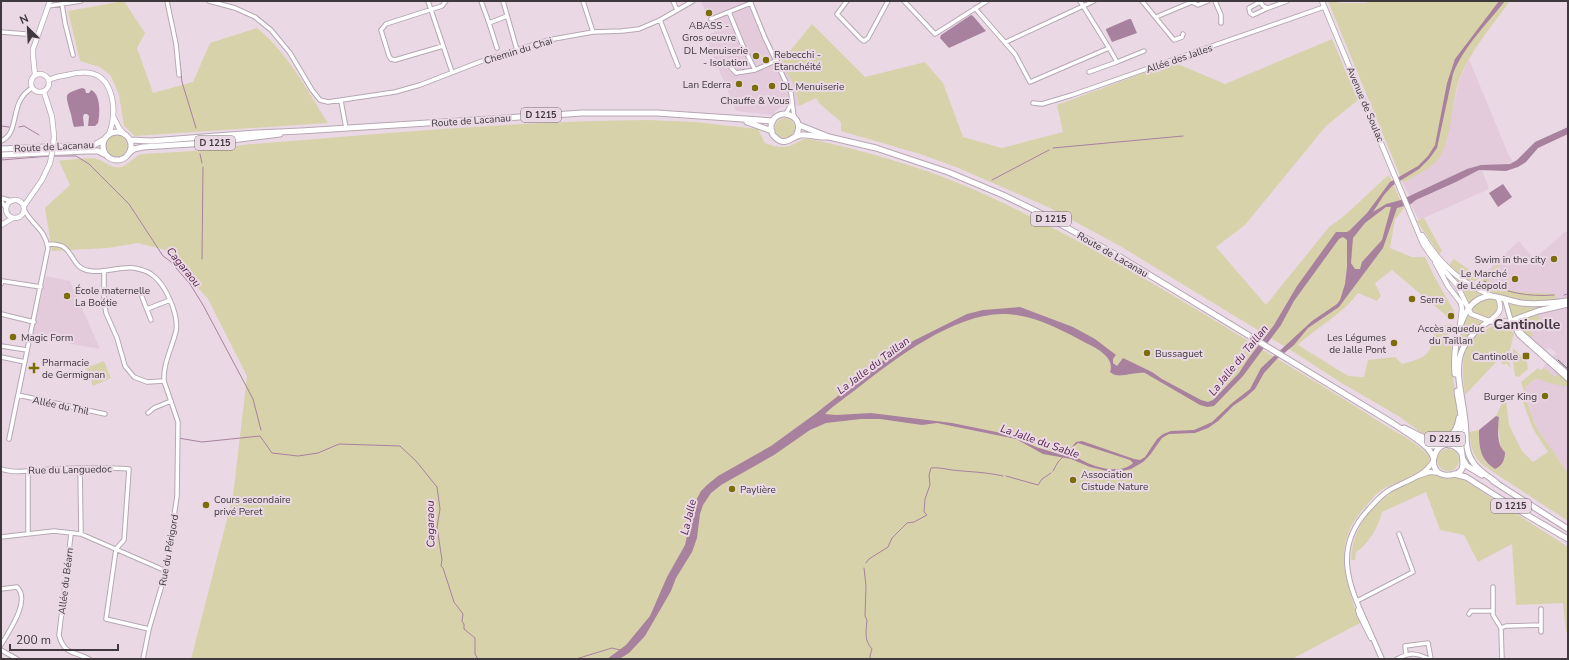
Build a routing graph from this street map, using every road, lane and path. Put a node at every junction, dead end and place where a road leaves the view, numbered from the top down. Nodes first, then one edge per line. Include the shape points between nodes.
1 (81, 1) edge
2 (209, 1) edge
3 (428, 1) edge
4 (446, 1) edge
5 (481, 1) edge
6 (503, 1) edge
7 (583, 1) edge
8 (673, 1) edge
9 (693, 1) edge
10 (847, 1) edge
11 (888, 1) edge
12 (904, 1) edge
13 (986, 1) edge
14 (1080, 1) edge
15 (1094, 1) edge
16 (1142, 1) edge
17 (1208, 1) edge
18 (1215, 1) edge
19 (1287, 1) edge
20 (1322, 1) edge
21 (168, 2) edge
22 (751, 2) edge
23 (1260, 2) edge
24 (49, 3) edge
25 (62, 4) junction
26 (1083, 6) junction
27 (1324, 7) junction
28 (975, 8) junction
29 (1268, 8) junction
30 (431, 10) junction
31 (677, 10) junction
32 (729, 12) junction
33 (507, 16) junction
34 (1156, 17) junction
35 (711, 19) dead end
36 (660, 20) junction
37 (489, 23) junction
38 (1221, 23) dead end
39 (1, 32) edge
40 (593, 32) junction
41 (1183, 34) dead end
42 (38, 35) junction
43 (1006, 42) junction
44 (443, 46) junction
45 (497, 48) dead end
46 (1109, 48) junction
47 (517, 50) junction
48 (1144, 51) dead end
49 (73, 55) dead end
50 (777, 60) junction
51 (1117, 62) junction
52 (727, 64) dead end
53 (678, 66) dead end
54 (755, 70) junction
55 (452, 72) junction
56 (1089, 72) dead end
57 (179, 75) dead end
58 (35, 76) junction
59 (49, 80) junction
60 (32, 88) junction
61 (44, 92) junction
62 (341, 101) junction
63 (792, 102) junction
64 (1033, 103) dead end
65 (786, 114) junction
66 (794, 117) junction
67 (114, 118) junction
68 (737, 119) junction
69 (773, 121) junction
70 (798, 125) junction
71 (346, 128) junction
72 (301, 131) junction
73 (772, 131) junction
74 (110, 134) junction
75 (124, 134) junction
76 (796, 136) junction
77 (830, 137) junction
78 (105, 139) junction
79 (130, 140) junction
80 (1, 141) edge
81 (1, 149) edge
82 (129, 153) junction
83 (1, 155) edge
84 (106, 155) junction
85 (32, 193) junction
86 (1, 200) edge
87 (18, 200) junction
88 (12, 201) junction
89 (24, 209) junction
90 (6, 210) junction
91 (13, 218) junction
92 (1415, 223) junction
93 (1, 224) edge
94 (48, 244) junction
95 (1432, 257) junction
96 (104, 271) junction
97 (1, 284) edge
98 (41, 287) junction
99 (1490, 295) junction
100 (142, 297) dead end
101 (1498, 298) junction
102 (170, 300) junction
103 (1505, 300) junction
104 (1568, 301) edge
105 (1568, 304) edge
106 (147, 309) junction
107 (1468, 309) junction
108 (1, 314) edge
109 (151, 320) dead end
110 (1489, 321) junction
111 (1511, 321) junction
112 (34, 322) junction
113 (1515, 327) junction
114 (1459, 329) junction
115 (1, 346) edge
116 (27, 350) junction
117 (1, 357) edge
118 (25, 362) junction
119 (1568, 374) edge
120 (1568, 379) edge
121 (164, 381) junction
122 (18, 395) junction
123 (171, 401) junction
124 (1458, 401) junction
125 (148, 413) dead end
126 (105, 414) dead end
127 (1465, 417) junction
128 (1394, 424) junction
129 (1404, 428) junction
130 (9, 439) dead end
131 (1449, 445) junction
132 (1441, 446) junction
133 (1461, 452) junction
134 (1433, 459) junction
135 (1464, 461) junction
136 (80, 468) junction
137 (1, 469) edge
138 (28, 471) junction
139 (1439, 473) junction
140 (1454, 474) junction
141 (1416, 476) junction
142 (1496, 482) junction
143 (1568, 529) edge
144 (28, 534) junction
145 (71, 534) junction
146 (81, 534) junction
147 (1399, 534) dead end
148 (1, 537) edge
149 (1568, 539) edge
150 (116, 549) junction
151 (166, 571) junction
152 (1493, 588) dead end
153 (1, 589) edge
154 (1357, 601) junction
155 (1541, 609) dead end
156 (1492, 611) junction
157 (1469, 614) dead end
158 (1540, 625) junction
159 (1501, 628) junction
160 (149, 629) junction
161 (1541, 632) dead end
162 (1, 645) edge
163 (1, 650) edge
164 (1406, 654) junction
165 (17, 659) edge
166 (88, 659) edge
167 (143, 659) edge
168 (1382, 659) edge
169 (1397, 659) edge
170 (1430, 659) edge
171 (1502, 659) edge

1 - 25 street
2 - 62 street, Chemin du Chai via 255,17 271,30 290,53 320,100
3 - 30 street
4 - 30 street via 442,6
5 - 37 street
6 - 33 street
7 - 40 street
8 - 31 street
9 - 31 street, Chemin du Chai
10 - 11 street via 837,14 864,41
12 - 28 street via 935,34
13 - 28 street
14 - 26 street
15 - 26 street
16 - 34 street
17 - 34 street via 1198,5 1192,2
18 - 38 street via 1221,15
19 - 29 street
20 - 27 main road, Avenue de Soulac
21 - 57 street
22 - 32 street
22 - 50 street
23 - 29 street
23 - 29 street via 1249,8 1250,13
24 - 25 street
24 - 42 main road
25 - 49 street
26 - 43 street
26 - 46 street
27 - 64 street, Allée des Jalles via 1042,104
27 - 92 main road, Avenue de Soulac
28 - 43 street
30 - 44 street
30 - 44 street via 386,24 381,30 389,56 395,60
31 - 36 street, Chemin du Chai
32 - 35 street
32 - 54 street
33 - 37 street
33 - 47 street
34 - 41 street via 1174,40
36 - 40 street, Chemin du Chai via 640,29
36 - 53 street
37 - 45 street
39 - 42 street
40 - 47 street, Chemin du Chai via 548,40
42 - 58 main road via 33,56
43 - 46 street via 1030,82
44 - 55 street
46 - 51 street
47 - 55 street, Chemin du Chai
48 - 51 street
50 - 54 street
50 - 63 street via 792,93
51 - 56 street
52 - 54 street via 736,73
55 - 62 street, Chemin du Chai via 395,92
58 - 59 main road via 43,75
58 - 60 main road
59 - 61 main road
59 - 67 main road via 78,72 92,72 101,77 111,91
60 - 61 main road
60 - 80 street via 20,98 10,135
61 - 85 main road, bridge via 52,117 53,148 44,176
62 - 71 street
63 - 65 street
63 - 66 street
65 - 66 main road
65 - 69 main road via 778,116
66 - 70 main road
67 - 74 main road
67 - 75 main road
68 - 69 main road, D 1215
68 - 71 main road, Route de Lacanau / D 1215 via 657,113 583,113
68 - 73 main road, D 1215
69 - 73 main road
70 - 76 main road
70 - 77 main road, D 1215
71 - 72 main road, Route de Lacanau / D 1215
72 - 79 main road, Route de Lacanau / D 1215 via 150,141
72 - 82 main road, Route de Lacanau / D 1215 via 207,144 143,147
73 - 76 main road via 776,138 782,141 788,141
74 - 75 main road
74 - 78 main road
75 - 79 main road
76 - 77 main road, D 1215
77 - 128 main road, Route de Lacanau / D 1215 via 876,148 948,172 1003,195 1084,236
78 - 81 main road, Route de Lacanau via 94,145
78 - 84 main road via 103,146
79 - 82 main road
82 - 84 main road via 118,160
83 - 84 main road, Route de Lacanau via 86,151
85 - 87 main road
85 - 89 main road
86 - 88 street
86 - 90 street
87 - 88 main road
87 - 89 main road
88 - 90 main road
89 - 91 main road via 20,217
89 - 94 street via 29,218 41,229
90 - 91 main road
90 - 93 main road
91 - 93 main road
92 - 95 main road via 1423,244
92 - 99 main road via 1429,246 1448,268 1465,282
94 - 96 street via 65,247 76,264 83,269
94 - 98 street
95 - 107 main road via 1455,282
95 - 114 main road via 1461,303
96 - 102 street via 134,268 151,274
96 - 121 street via 106,313 125,366 134,377 147,382
97 - 98 street via 2,281
98 - 112 street
99 - 101 main road
99 - 107 main road, D 2215 via 1480,298
100 - 106 street
101 - 103 main road
101 - 110 main road, D 2215 via 1501,311
102 - 106 street
102 - 121 street via 175,314 176,329 164,366
103 - 104 main road via 1540,304
103 - 111 street
105 - 111 main road
106 - 109 street
107 - 110 main road via 1471,314
107 - 114 main road, D 2215
108 - 112 street
110 - 111 main road
110 - 127 main road, D 2215 via 1468,339 1459,356 1458,378
111 - 113 street
112 - 116 street
113 - 119 street
113 - 120 street via 1520,336
114 - 124 main road, D 2215 via 1454,360
115 - 116 street
116 - 118 street
117 - 118 street
118 - 122 street
121 - 123 street, Rue du Périgord
122 - 126 street, Allée du Thil
122 - 130 street
123 - 125 street
123 - 151 street, Rue du Périgord via 177,418 177,496
124 - 129 main road, D 2215 via 1458,424 1448,438 1439,441 1429,440
124 - 131 main road, D 2215 via 1462,418 1461,428 1458,438
127 - 133 main road, D 2215
127 - 142 main road, D 2215 via 1466,448 1470,458
128 - 129 main road, D 1215
128 - 134 main road, D 1215 via 1426,447 1432,453
129 - 132 main road, D 1215 via 1432,446
131 - 132 main road
131 - 133 main road
132 - 134 main road
133 - 135 main road
134 - 139 main road
134 - 141 street via 1429,466
135 - 140 main road via 1461,469
135 - 142 main road, D 1215 via 1470,468
136 - 138 street, Rue du Languedoc
136 - 146 street
136 - 150 street, Rue du Languedoc via 106,467 129,470 124,540
137 - 138 street, Rue du Languedoc
138 - 144 street
139 - 140 main road
139 - 141 street via 1430,472
140 - 149 main road, D 1215 via 1466,477
141 - 154 street via 1382,495 1354,527 1346,567
142 - 143 main road, D 1215
144 - 145 street via 54,531
144 - 148 street
145 - 146 street
145 - 166 street, Allée du Béarn via 59,635 67,651
146 - 150 street
147 - 154 street via 1413,572
150 - 151 street
150 - 160 street via 106,619
151 - 160 street, Rue du Périgord
152 - 156 street
153 - 162 street via 17,586 22,602
154 - 168 street
155 - 158 street
156 - 157 street via 1471,611
156 - 159 street
158 - 159 street
158 - 161 street
159 - 171 street
160 - 167 street, Rue du Périgord
163 - 165 street
164 - 169 street
164 - 170 street via 1417,654
164 - 170 street via 1405,646 1428,643

